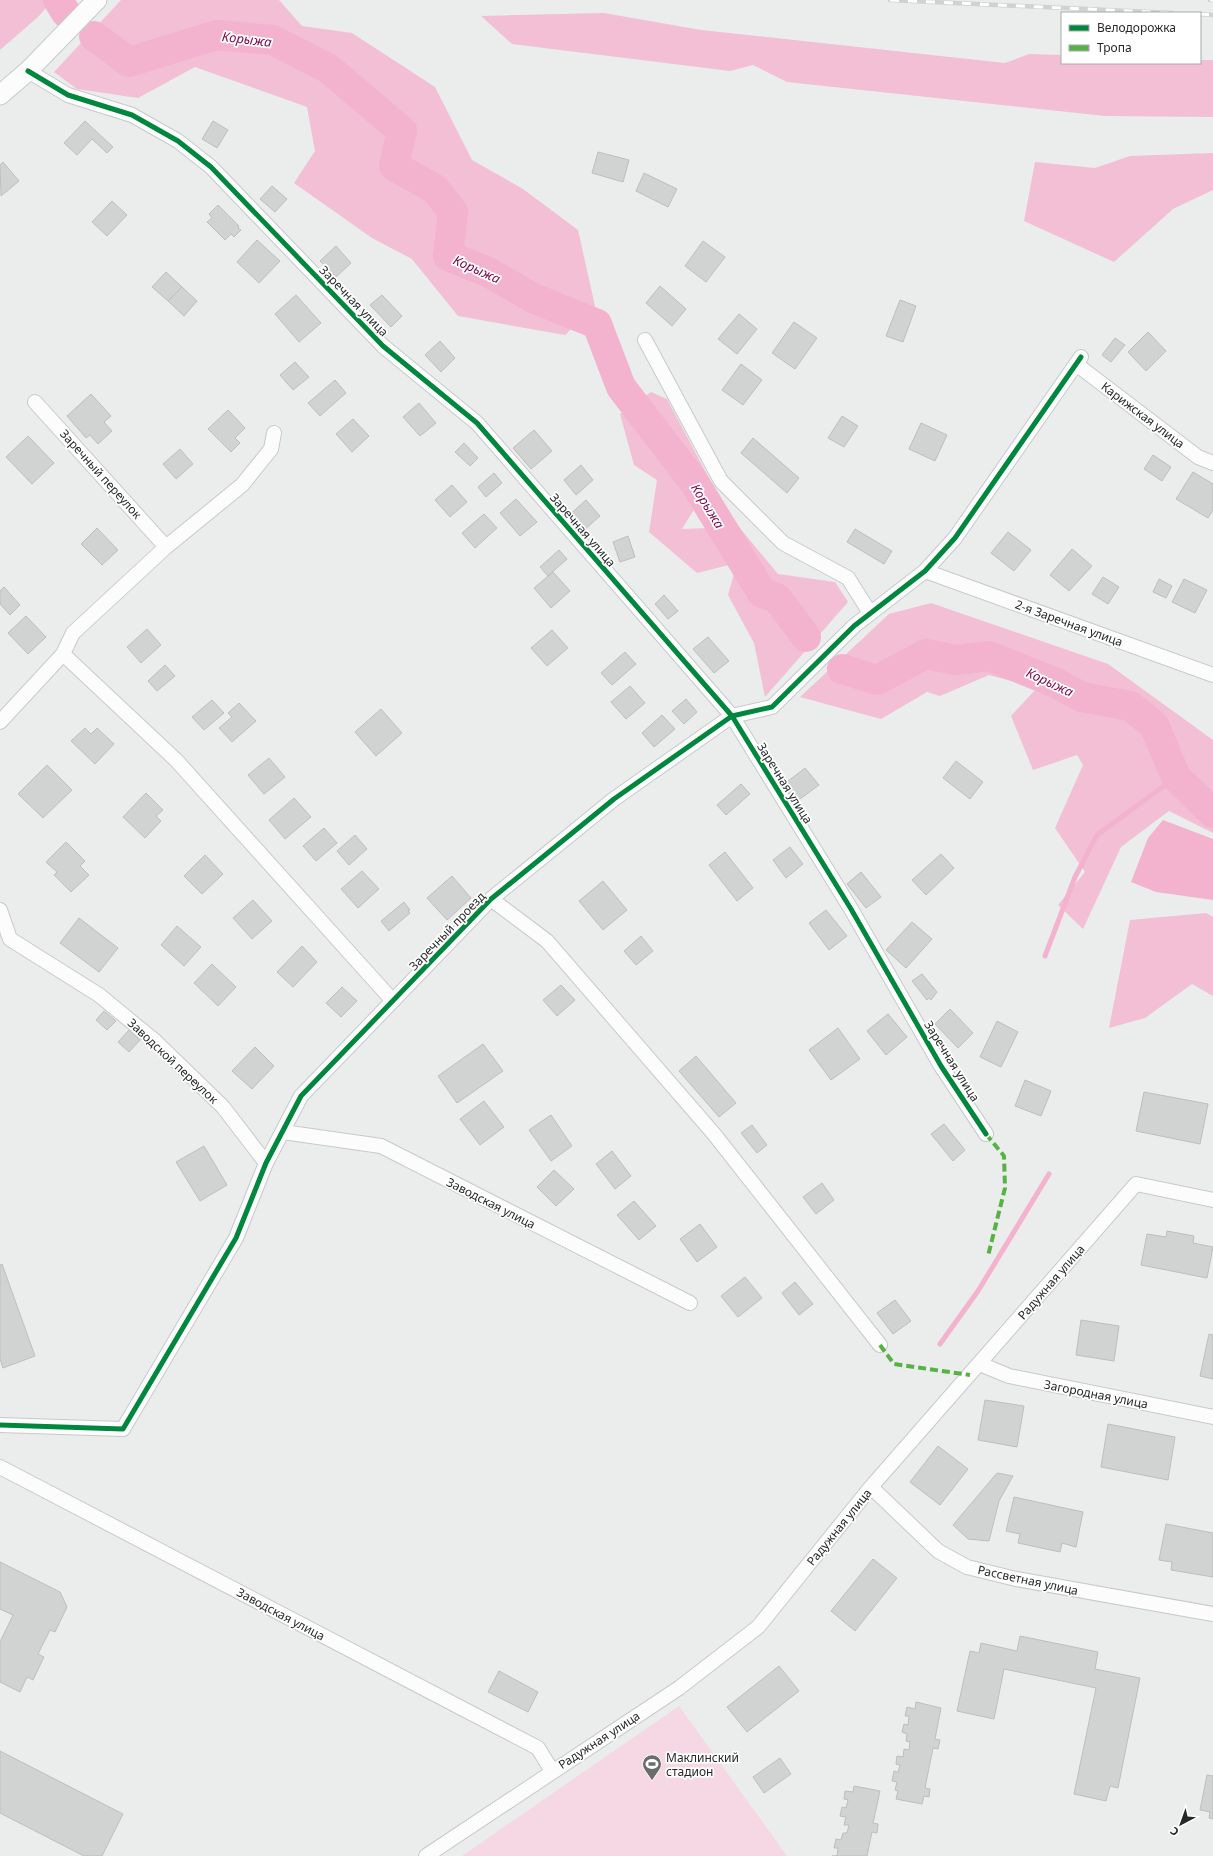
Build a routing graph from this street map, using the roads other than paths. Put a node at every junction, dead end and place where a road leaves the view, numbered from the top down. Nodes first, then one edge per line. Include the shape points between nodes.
1 (97, 0) edge
2 (28, 71) junction
3 (0, 95) edge
4 (645, 340) dead end
5 (35, 402) dead end
6 (274, 433) dead end
7 (1213, 463) edge
8 (166, 547) junction
9 (926, 571) junction
10 (870, 613) junction
11 (63, 654) junction
12 (1213, 675) edge
13 (732, 716) junction
14 (0, 722) edge
15 (491, 900) junction
16 (0, 910) edge
17 (393, 1001) junction
18 (283, 1132) junction
19 (986, 1134) dead end
20 (266, 1163) junction
21 (1213, 1200) edge
22 (690, 1303) dead end
23 (880, 1345) dead end
24 (980, 1364) junction
25 (1213, 1417) edge
26 (0, 1425) edge
27 (0, 1467) edge
28 (871, 1488) junction
29 (1213, 1614) edge
30 (552, 1771) junction
31 (426, 1856) edge

1 - 2 main road
2 - 3 main road
2 - 13 street, Заречная улица via 68,95 132,114 178,141 211,167 383,346 476,423
4 - 10 street via 721,481 783,543 848,578
5 - 8 street, Заречный переулок
6 - 8 street via 271,449 242,485
7 - 9 street, Карижская улица via 1198,457 1078,360 955,538
8 - 11 street via 73,633
9 - 10 street
9 - 12 street, 2-я Заречная улица
10 - 13 street via 772,707
11 - 14 street
11 - 17 street via 176,760
13 - 15 street, Заречный проезд via 614,799
13 - 19 street, Заречная улица via 851,909 941,1066
15 - 17 street, Заречный проезд
15 - 23 street via 547,941 714,1134
16 - 20 street, Заводской переулок via 10,939 99,995 155,1041 223,1107
17 - 18 street, Заречный проезд via 301,1096
18 - 20 street, Заречный проезд
18 - 22 street, Заводская улица via 381,1146
20 - 26 street, Заречный проезд via 236,1238 124,1429
21 - 24 street, Радужная улица via 1136,1184
24 - 25 street, Загородная улица via 1009,1376
24 - 28 street, Радужная улица
27 - 30 street, Заводская улица via 538,1748
28 - 29 street, Рассветная улица via 938,1551 967,1567 1016,1579
28 - 30 street, Радужная улица via 758,1627 679,1688
30 - 31 street, Радужная улица

